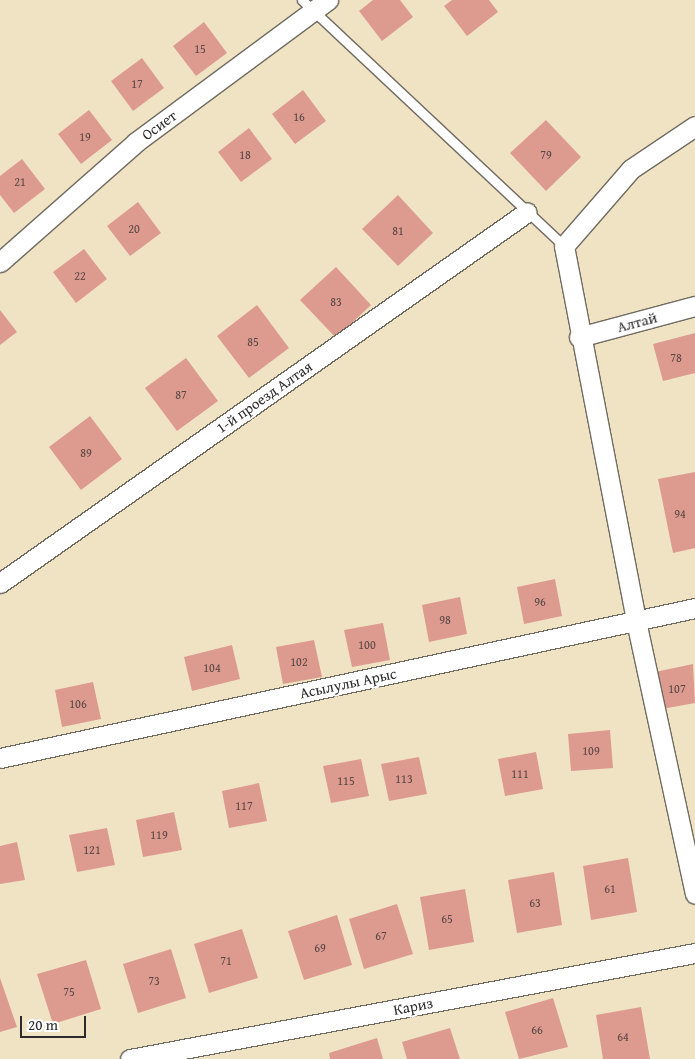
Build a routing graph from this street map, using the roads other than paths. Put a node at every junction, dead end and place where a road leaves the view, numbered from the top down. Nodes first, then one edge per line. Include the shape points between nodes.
1 (315, 4) edge
2 (695, 126) edge
3 (527, 212) junction
4 (564, 246) junction
5 (0, 262) edge
6 (695, 306) edge
7 (579, 338) junction
8 (0, 583) edge
9 (695, 608) edge
10 (636, 620) junction
11 (0, 758) edge
12 (695, 894) edge
13 (695, 953) edge
14 (130, 1059) edge

1 - 3 lane
1 - 5 street, Осиет via 136,142
2 - 4 street via 631,169
3 - 4 lane
3 - 8 street, 1-й проезд Алтая
4 - 7 street
6 - 7 street, Алтай
7 - 10 street
9 - 10 street, Асылулы Арыс
10 - 11 street, Асылулы Арыс
10 - 12 street
13 - 14 street, Кариз

